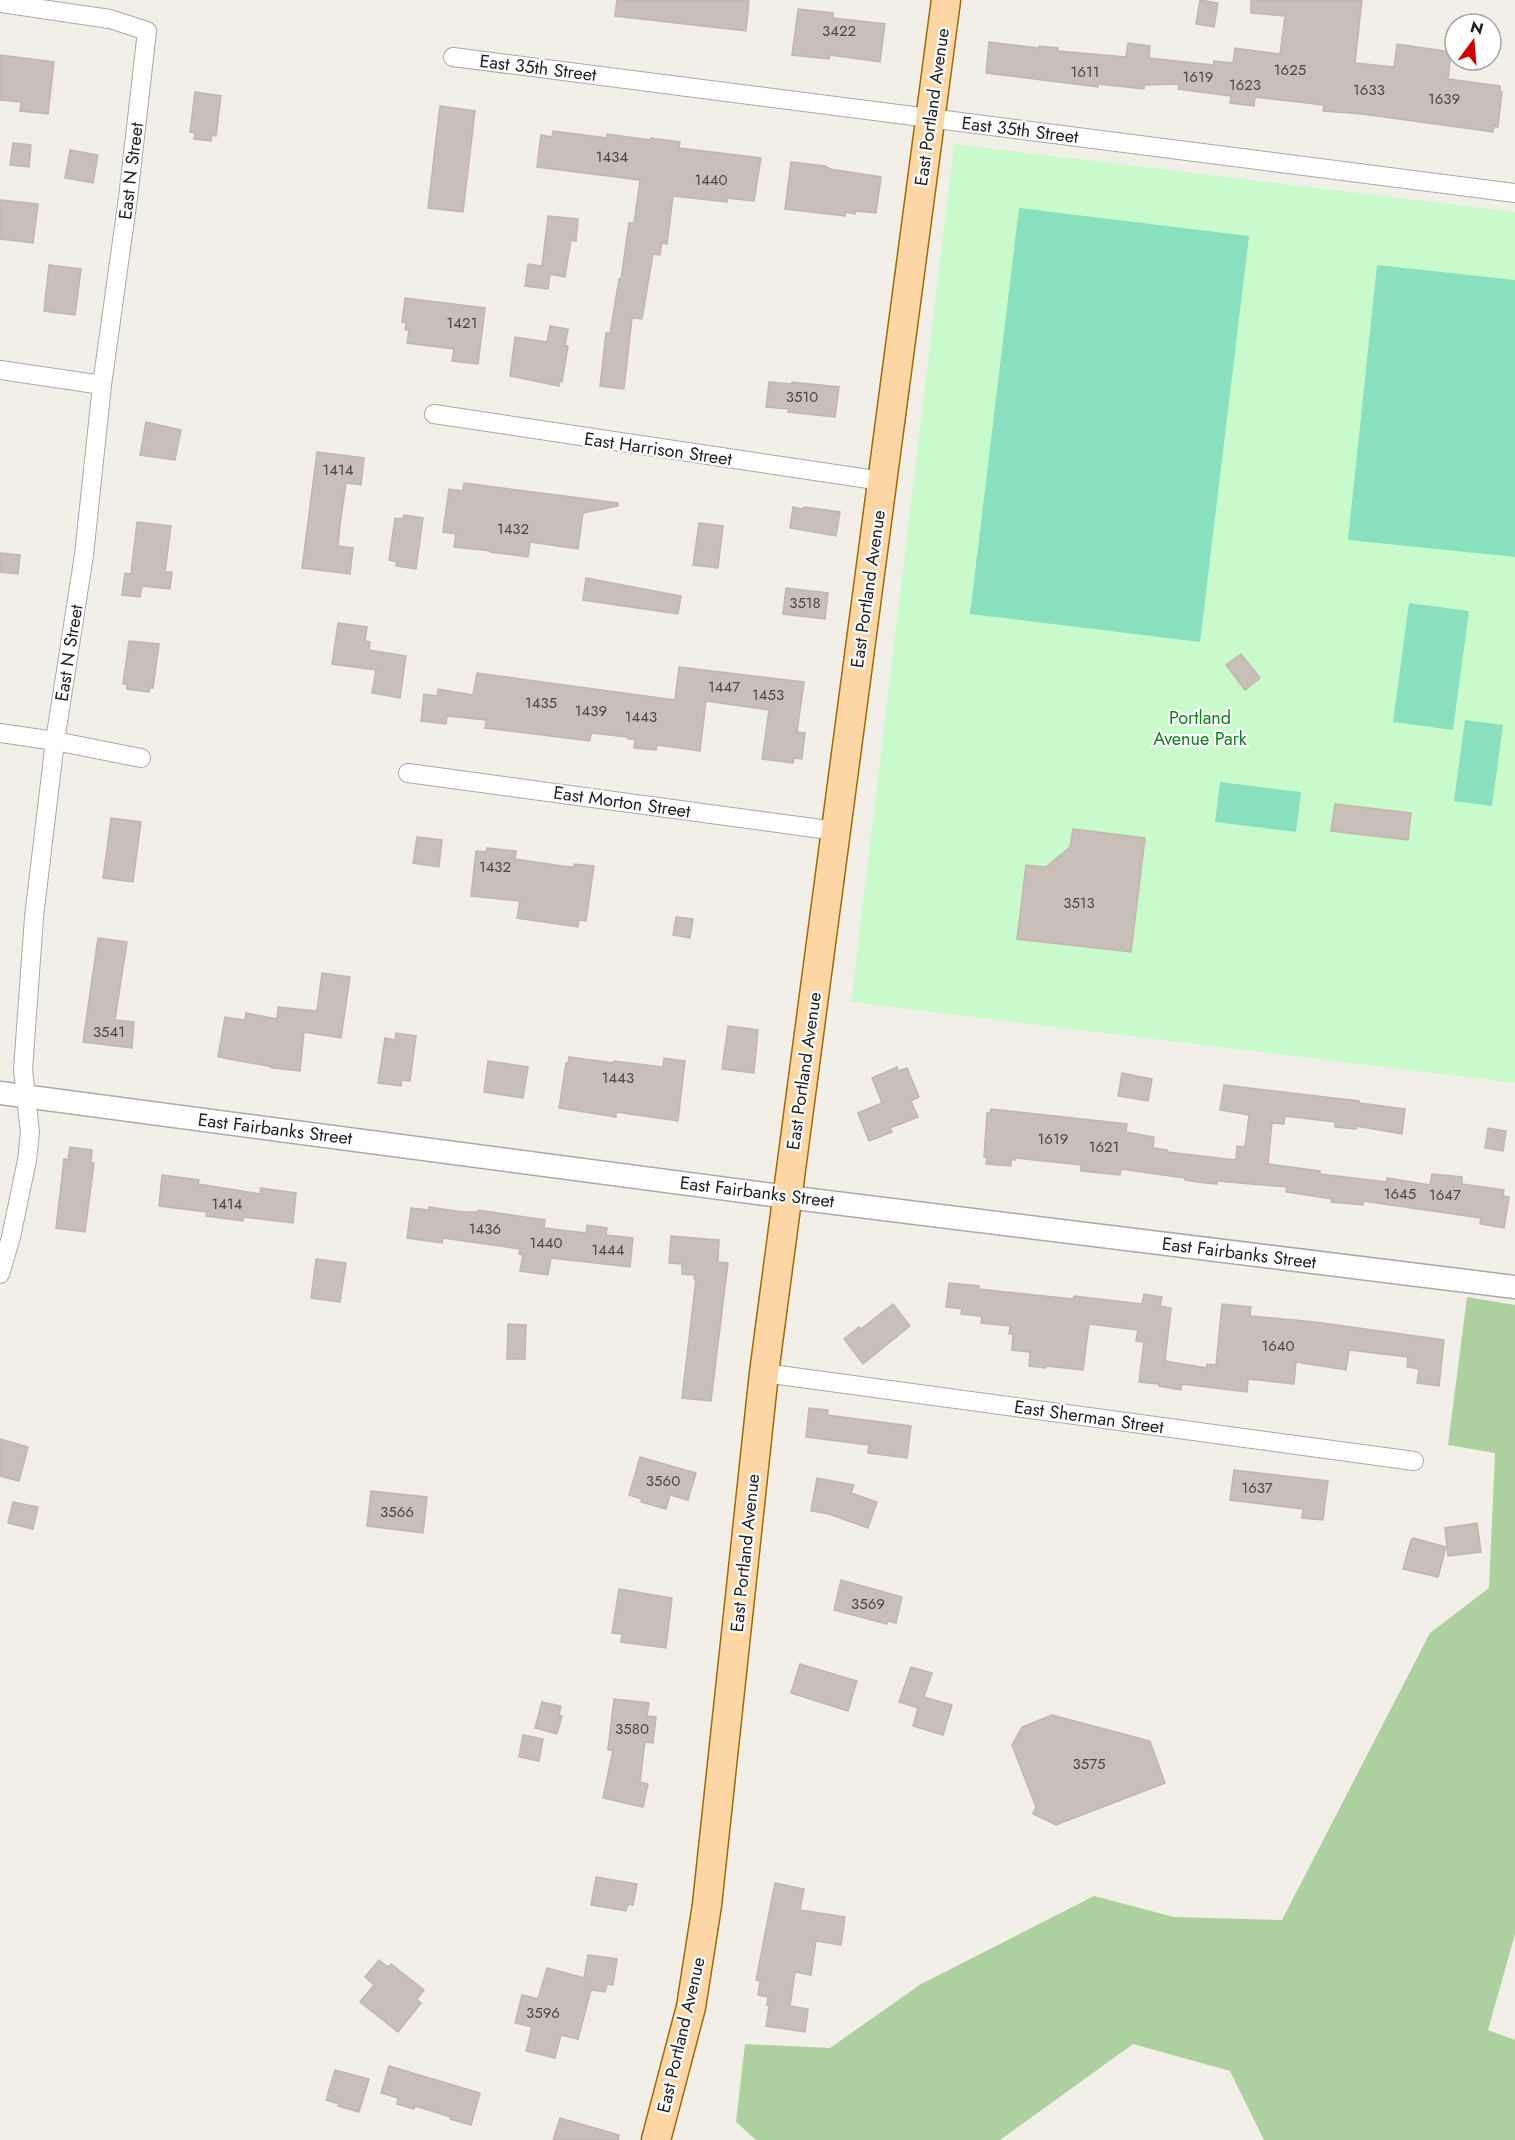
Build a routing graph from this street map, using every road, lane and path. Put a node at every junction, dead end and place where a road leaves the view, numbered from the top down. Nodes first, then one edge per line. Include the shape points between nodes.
1 (946, 0) edge
2 (0, 3) edge
3 (453, 57) dead end
4 (930, 119) junction
5 (1515, 193) edge
6 (0, 370) edge
7 (102, 385) junction
8 (434, 414) dead end
9 (882, 481) junction
10 (0, 733) edge
11 (55, 741) junction
12 (141, 758) dead end
13 (408, 773) dead end
14 (836, 831) junction
15 (0, 1093) edge
16 (26, 1097) junction
17 (787, 1197) junction
18 (0, 1274) edge
19 (1515, 1287) edge
20 (764, 1373) junction
21 (1414, 1461) dead end
22 (656, 2140) edge

1 - 4 main road, East Portland Avenue
2 - 7 street, East N Street via 110,19 147,31
3 - 4 street, East 35th Street
4 - 5 street, East 35th Street
4 - 9 main road, East Portland Avenue
6 - 7 street
7 - 11 street, East N Street via 84,555
8 - 9 street, East Harrison Street
9 - 14 main road, East Portland Avenue
10 - 11 street
11 - 12 street
11 - 16 street, East N Street via 34,917 23,1070
13 - 14 street, East Morton Street
14 - 17 main road, East Portland Avenue
15 - 16 street, East Fairbanks Street
16 - 17 street, East Fairbanks Street
16 - 18 street, East N Street via 30,1132 27,1160
17 - 19 street, East Fairbanks Street
17 - 20 main road, East Portland Avenue
20 - 21 street, East Sherman Street
20 - 22 main road, East Portland Avenue via 707,1905 691,2007

